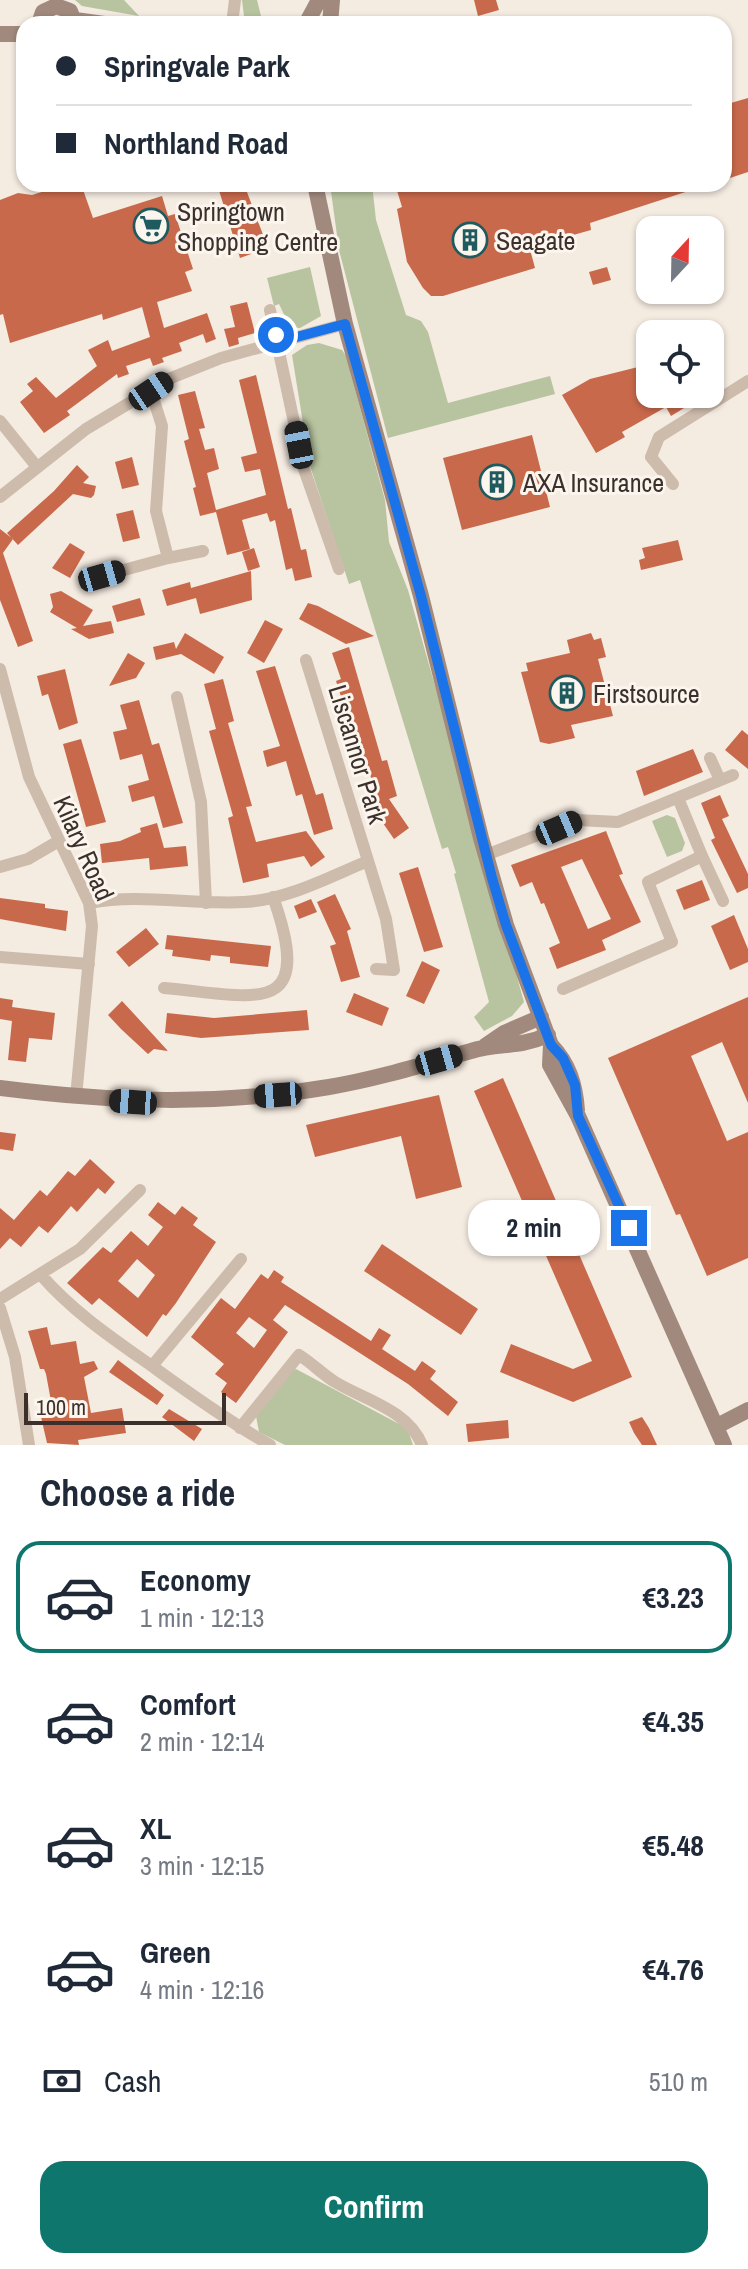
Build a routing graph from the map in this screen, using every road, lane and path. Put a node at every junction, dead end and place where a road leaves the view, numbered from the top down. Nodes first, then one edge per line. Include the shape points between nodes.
1 (70, 13) edge
2 (38, 16) edge
3 (317, 192) edge
4 (270, 310) dead end
5 (345, 324) junction
6 (278, 342) junction
7 (748, 381) edge
8 (151, 391) junction
9 (1, 424) edge
10 (37, 467) junction
11 (673, 484) dead end
12 (0, 497) edge
13 (203, 551) dead end
14 (168, 558) junction
15 (339, 569) dead end
16 (102, 576) dead end
17 (306, 660) dead end
18 (0, 669) edge
19 (177, 697) dead end
20 (710, 758) dead end
21 (678, 798) junction
22 (57, 842) junction
23 (486, 855) junction
24 (702, 856) junction
25 (368, 861) junction
26 (0, 867) edge
27 (273, 897) junction
28 (723, 901) dead end
29 (89, 903) junction
30 (206, 903) junction
31 (0, 957) edge
32 (89, 964) junction
33 (376, 969) dead end
34 (164, 988) dead end
35 (563, 989) dead end
36 (541, 1017) junction
37 (550, 1040) junction
38 (483, 1047) junction
39 (0, 1088) edge
40 (76, 1097) junction
41 (140, 1190) dead end
42 (241, 1259) dead end
43 (41, 1275) junction
44 (0, 1299) edge
45 (0, 1308) edge
46 (152, 1366) junction
47 (748, 1410) edge
48 (717, 1426) junction
49 (240, 1428) junction
50 (29, 1445) edge
51 (270, 1445) edge
52 (422, 1445) edge
53 (724, 1445) edge

1 - 2 main road via 56,6
3 - 5 main road
4 - 6 street
5 - 6 street
5 - 23 main road
6 - 8 street via 195,367
6 - 15 street via 304,469
7 - 11 street via 659,437 651,457
8 - 10 street via 86,429
8 - 14 street via 162,426 156,511
9 - 10 street
10 - 12 street
13 - 14 street
14 - 16 street
17 - 25 street, Liscannor Park
18 - 22 street, Kilary Road via 29,777
19 - 30 street via 201,802
20 - 21 street via 726,777
21 - 23 street via 618,822 577,820
21 - 24 street
22 - 26 street
22 - 29 street, Kilary Road
23 - 36 main road
24 - 28 street
24 - 35 street via 648,882 672,942
25 - 27 street, Liscannor Park
25 - 33 street, Liscannor Park via 386,919 394,970
27 - 30 street, Liscannor Park
27 - 34 street via 290,955 280,985 261,997
29 - 30 street, Liscannor Park via 134,898
29 - 32 street, Kilary Road
31 - 32 street
32 - 40 street, Kilary Road
36 - 37 main road
36 - 38 main road
37 - 38 main road
37 - 48 main road via 550,1065
38 - 40 main road via 333,1087 278,1095 180,1101
39 - 40 main road
41 - 43 street via 80,1249
42 - 46 street
43 - 44 street
43 - 46 street via 97,1328
45 - 50 street via 15,1357
46 - 49 street
47 - 48 main road
48 - 53 main road
49 - 51 street
49 - 52 street via 299,1355 399,1416 413,1427

